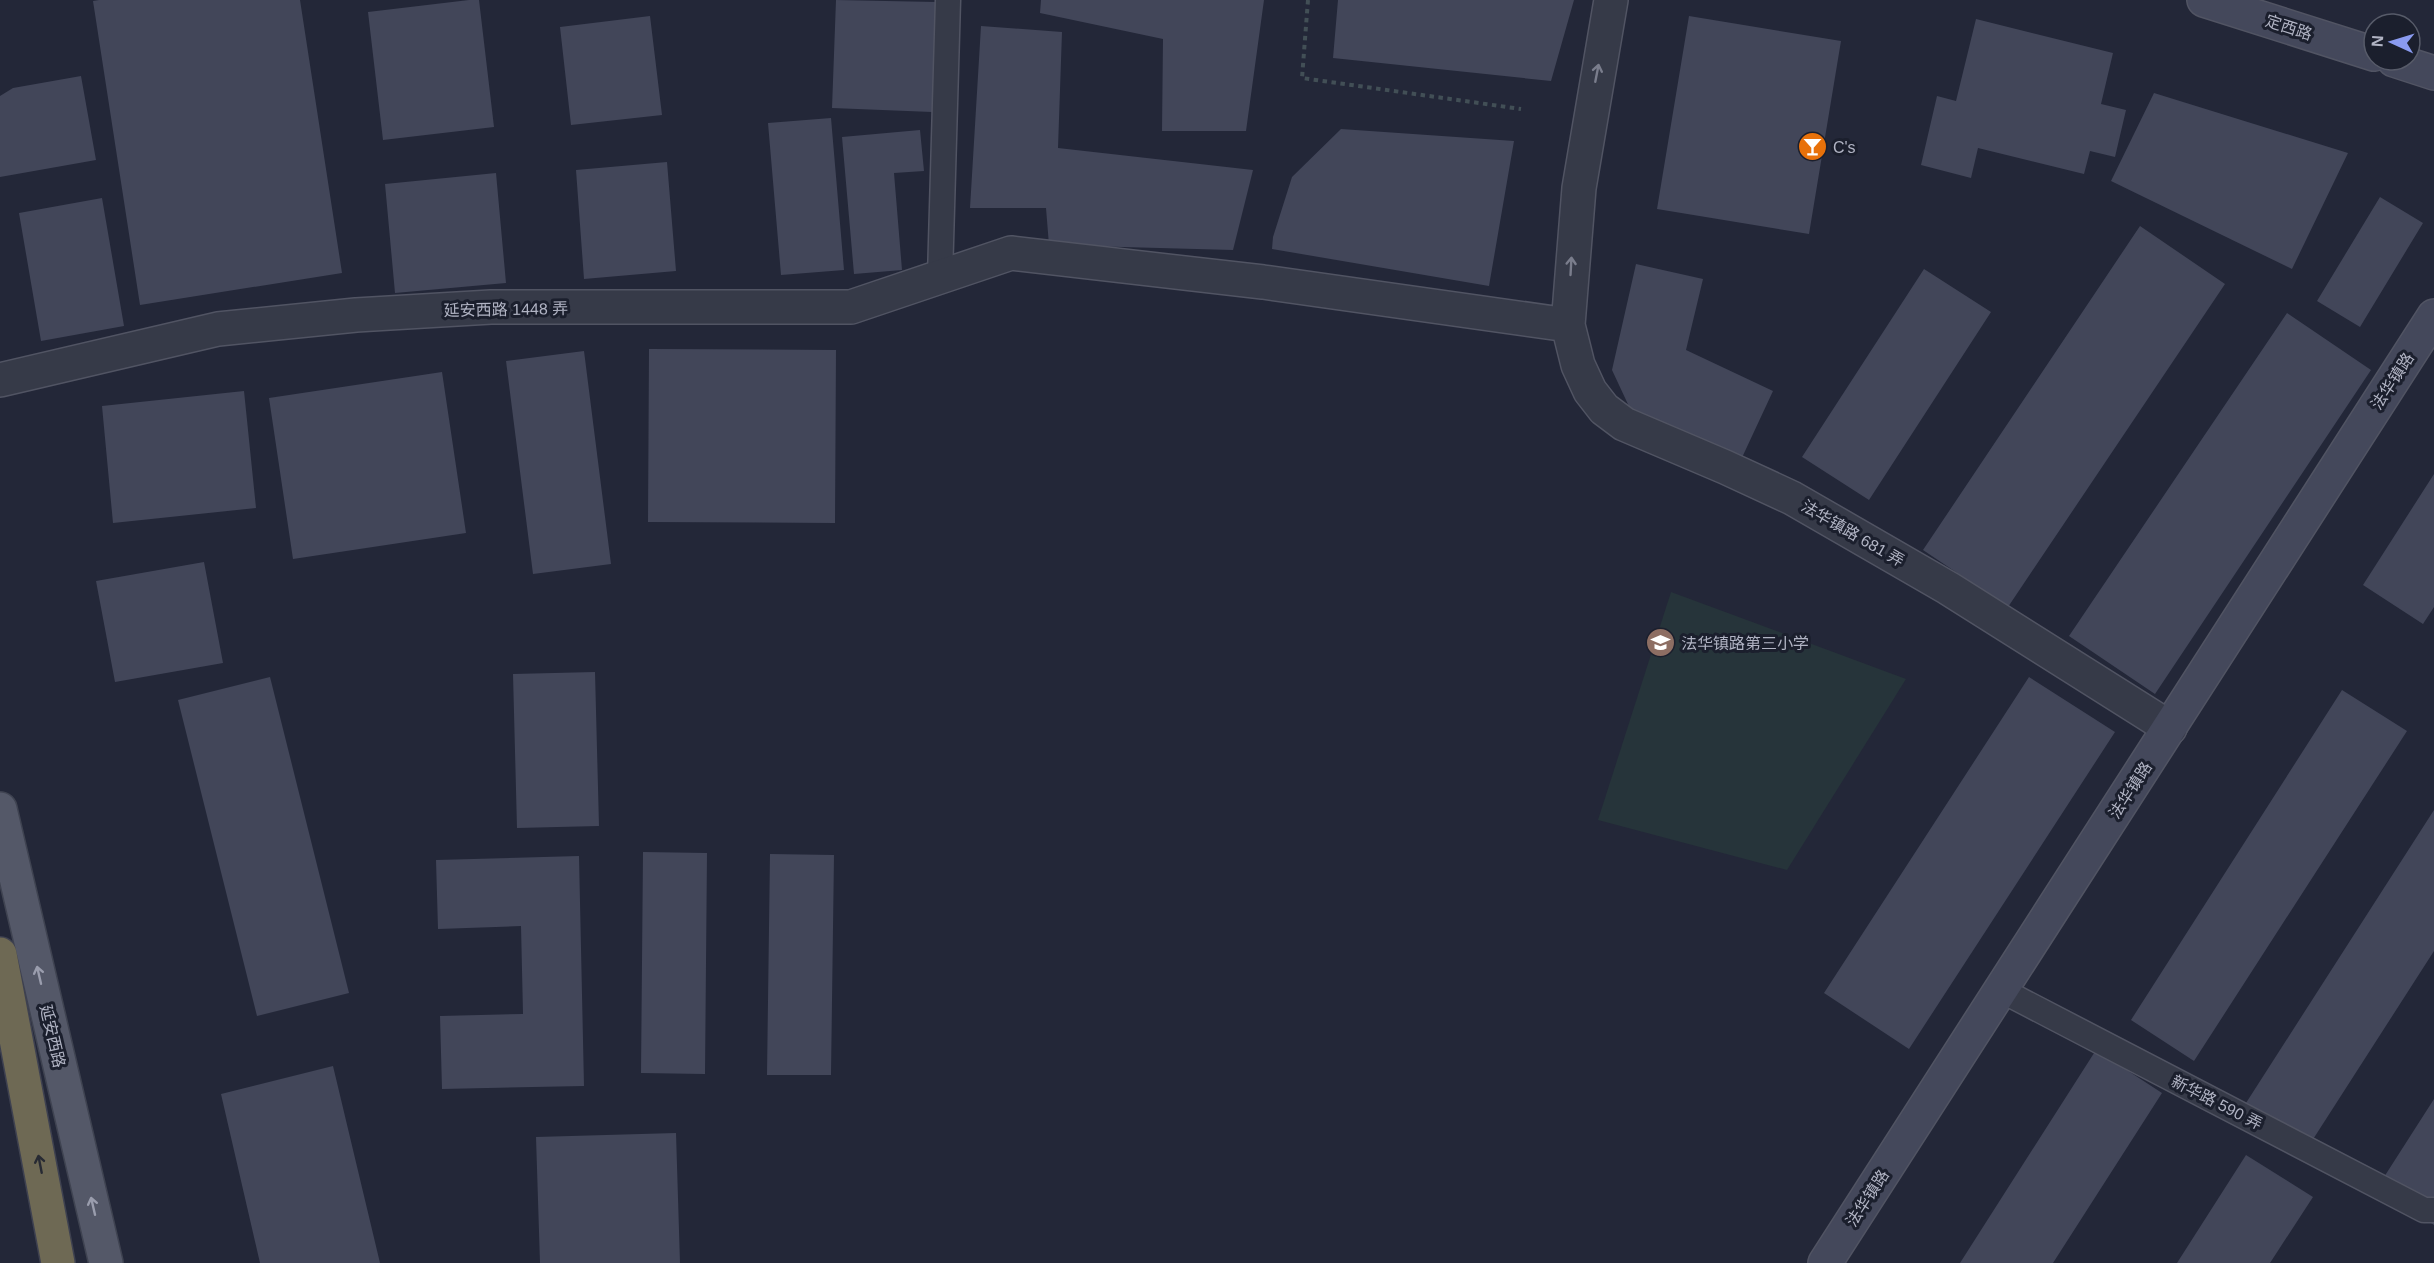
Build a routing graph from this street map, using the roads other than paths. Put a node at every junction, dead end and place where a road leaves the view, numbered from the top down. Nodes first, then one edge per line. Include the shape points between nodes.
1 (948, 0) edge
2 (1611, 0) edge
3 (2211, 1) edge
4 (2362, 50) edge
5 (940, 277) junction
6 (2434, 316) edge
7 (1568, 325) junction
8 (0, 380) edge
9 (2170, 728) junction
10 (0, 809) edge
11 (0, 954) edge
12 (2001, 990) junction
13 (2434, 1210) edge
14 (58, 1263) edge
15 (106, 1263) edge
16 (1825, 1263) edge

1 - 5 lane
7 -> 2 street, 法华镇路 681 弄 via 1578,188
3 - 4 street, 定西路
5 - 7 street, 延安西路 1448 弄 via 1011,253 1263,282
5 - 8 street, 延安西路 1448 弄 via 851,307 491,308 356,315 218,329
6 - 9 street, 法华镇路
7 - 9 street, 法华镇路 681 弄 via 1578,365 1590,390 1604,409 1624,424 1792,498 1947,588
9 - 12 street, 法华镇路
15 -> 10 main road, 延安西路
14 -> 11 highway
12 - 13 lane, 新华路 590 弄 via 2424,1210
12 - 16 street, 法华镇路

